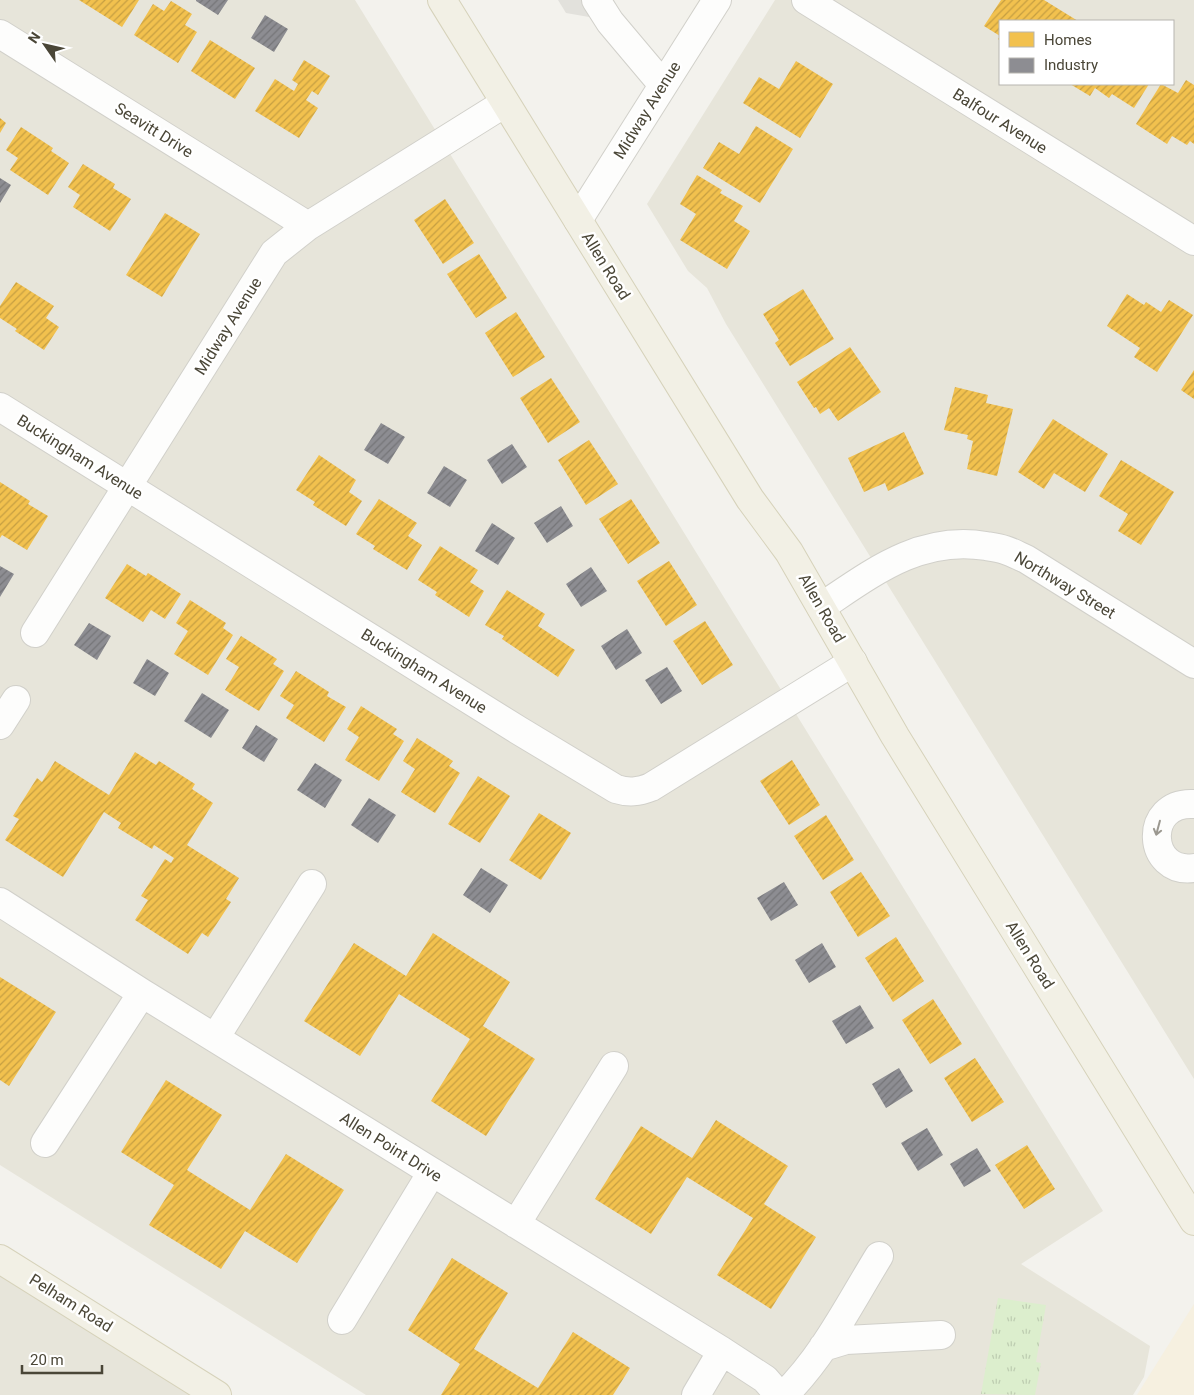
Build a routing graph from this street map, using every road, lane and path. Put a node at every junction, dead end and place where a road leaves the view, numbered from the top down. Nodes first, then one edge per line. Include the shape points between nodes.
1 (442, 0) edge
2 (596, 0) edge
3 (717, 0) edge
4 (806, 0) edge
5 (0, 34) edge
6 (663, 85) junction
7 (506, 103) junction
8 (578, 220) junction
9 (308, 226) junction
10 (1194, 241) edge
11 (0, 407) edge
12 (126, 486) junction
13 (821, 607) junction
14 (35, 633) dead end
15 (853, 662) junction
16 (1194, 664) edge
17 (16, 700) dead end
18 (0, 725) edge
19 (1194, 804) edge
20 (1194, 868) edge
21 (312, 884) dead end
22 (0, 902) edge
23 (142, 993) junction
24 (215, 1038) junction
25 (614, 1066) dead end
26 (45, 1143) dead end
27 (432, 1172) junction
28 (1194, 1221) edge
29 (516, 1224) junction
30 (879, 1256) dead end
31 (0, 1259) edge
32 (342, 1320) dead end
33 (941, 1335) dead end
34 (823, 1347) junction
35 (722, 1351) junction
36 (217, 1395) edge
37 (696, 1395) edge
38 (779, 1395) edge
39 (784, 1395) edge

1 - 7 main road, Allen Road
2 - 6 street via 610,22
3 - 6 street, Midway Avenue
4 - 10 street, Balfour Avenue
5 - 9 street, Seavitt Drive
6 - 8 street, Midway Avenue
7 - 8 main road, Allen Road
7 - 9 street, Midway Avenue
8 - 13 main road, Allen Road via 750,499 789,552
9 - 12 street, Midway Avenue via 274,253
11 - 12 street, Buckingham Avenue
12 - 14 street, Midway Avenue
12 - 15 street, Buckingham Avenue via 518,730 624,791 638,792 651,787
13 - 15 main road, Allen Road
13 - 16 street, Northway Street via 880,568 912,553 972,544 1004,549 1026,559
15 - 28 main road, Allen Road via 895,736
17 - 18 street
19 -> 20 street via 1182,804 1163,815 1156,836 1163,857 1181,868
21 - 24 street
22 - 23 street, Allen Point Drive
23 - 24 street, Allen Point Drive
23 - 26 street
24 - 27 street, Allen Point Drive
25 - 29 street
27 - 29 street, Allen Point Drive
27 - 32 street
29 - 35 street, Allen Point Drive
30 - 34 street
31 - 36 main road, Pelham Road
33 - 34 street via 846,1340
34 - 39 street
35 - 37 street
35 - 38 street, Allen Point Drive via 765,1379

